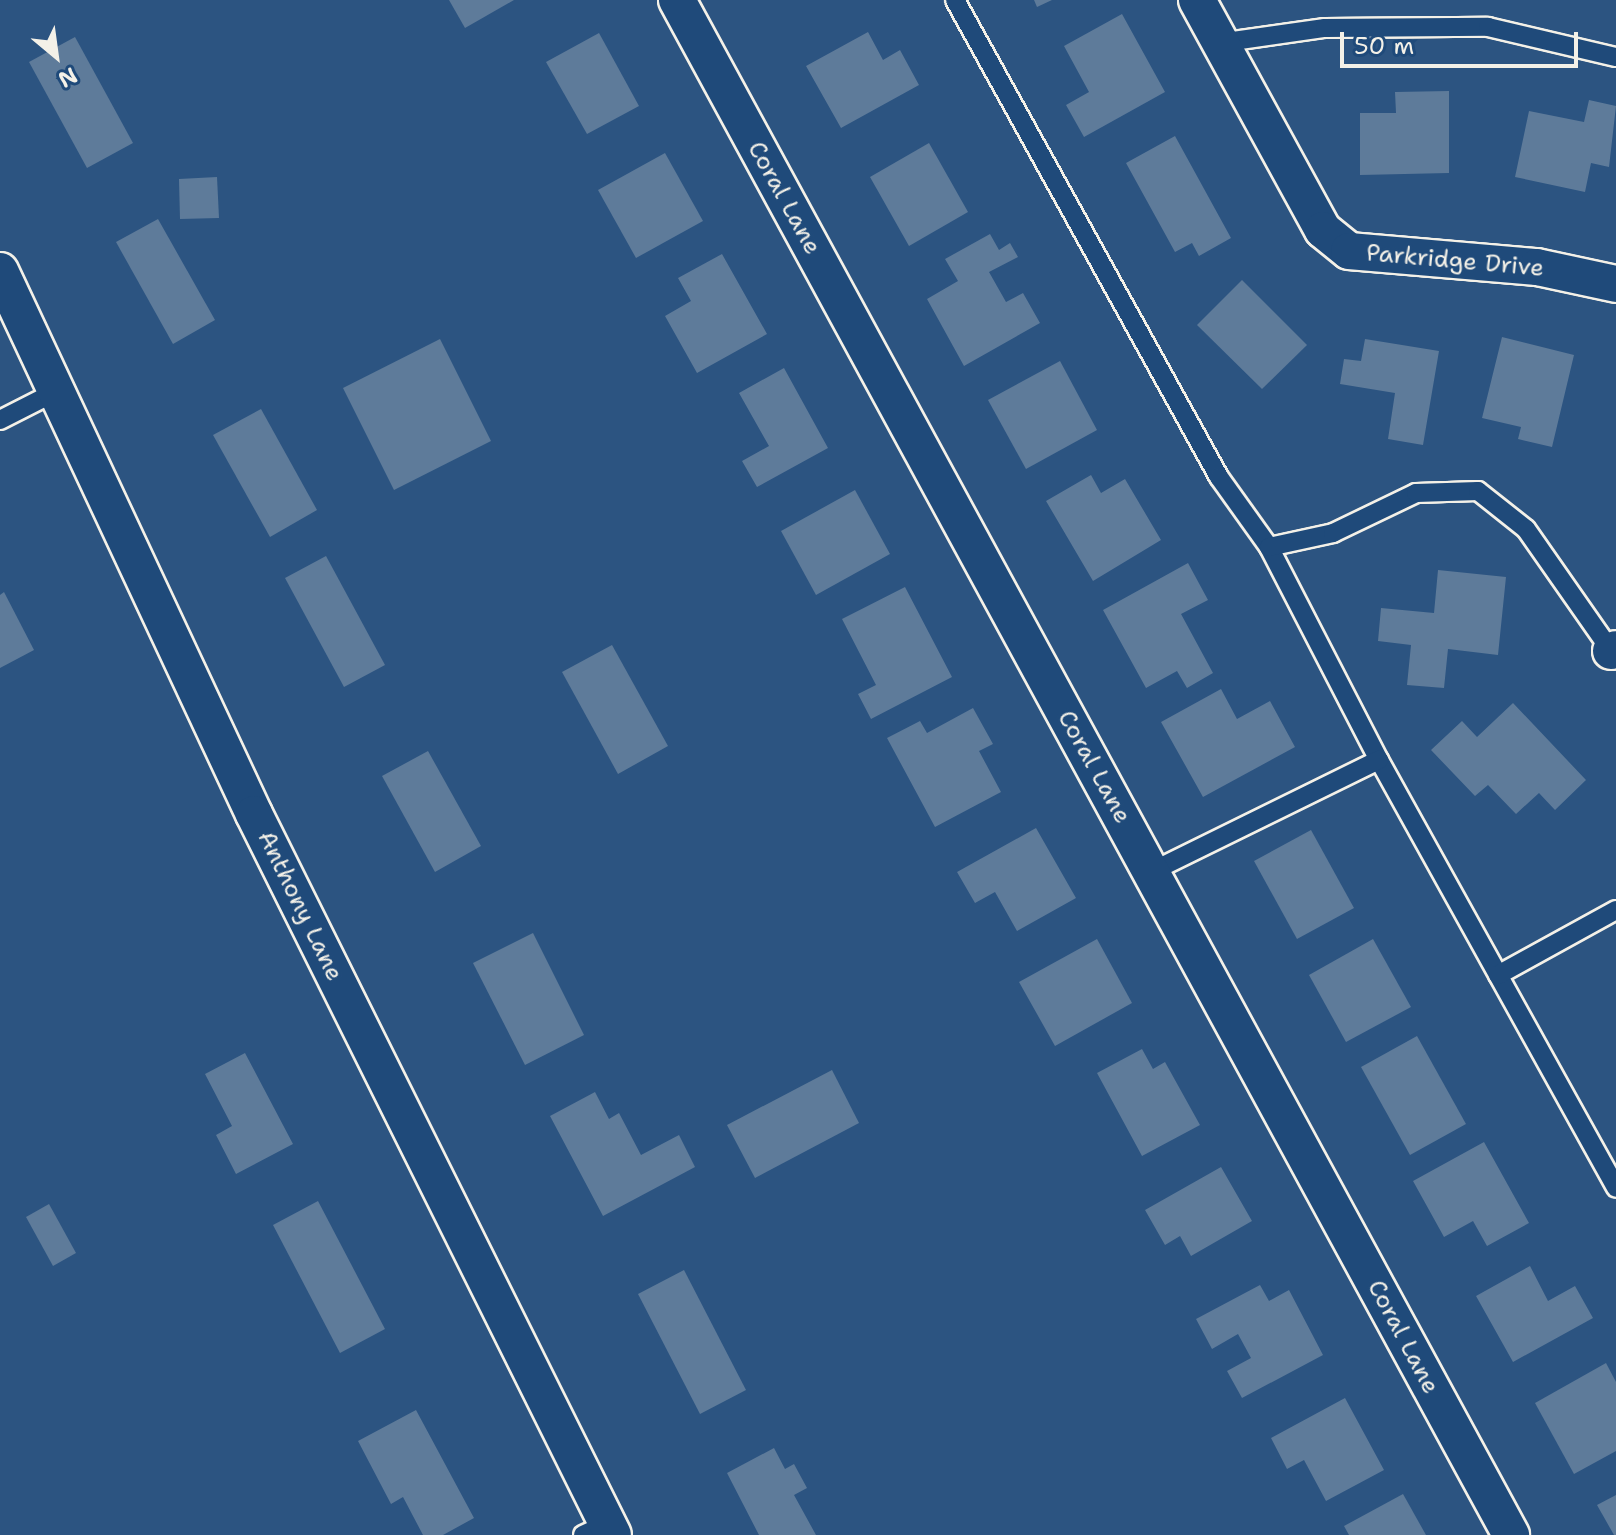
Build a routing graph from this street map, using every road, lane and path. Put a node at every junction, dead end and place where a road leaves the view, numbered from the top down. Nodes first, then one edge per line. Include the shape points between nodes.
1 (677, 0) edge
2 (955, 0) edge
3 (1197, 0) edge
4 (1219, 43) junction
5 (1616, 57) edge
6 (1, 274) edge
7 (1616, 284) edge
8 (57, 391) junction
9 (0, 420) edge
10 (1269, 547) junction
11 (1613, 650) edge
12 (1379, 760) junction
13 (1151, 872) junction
14 (1616, 910) edge
15 (1498, 975) junction
16 (1616, 1188) edge
17 (601, 1531) edge
18 (1511, 1535) edge

1 - 13 street, Coral Lane
2 - 10 lane via 1219,477
3 - 4 street, Parkridge Drive
4 - 5 lane via 1325,28 1488,27
4 - 7 street, Parkridge Drive via 1323,230 1349,251 1405,260 1537,267
6 - 8 street, Anthony Lane
8 - 9 lane
8 - 17 street, Anthony Lane via 254,814
10 - 11 lane via 1333,533 1416,493 1478,491 1526,529
10 - 12 lane
12 - 13 lane
12 - 15 lane
13 - 18 street, Coral Lane
14 - 15 lane
15 - 16 lane

